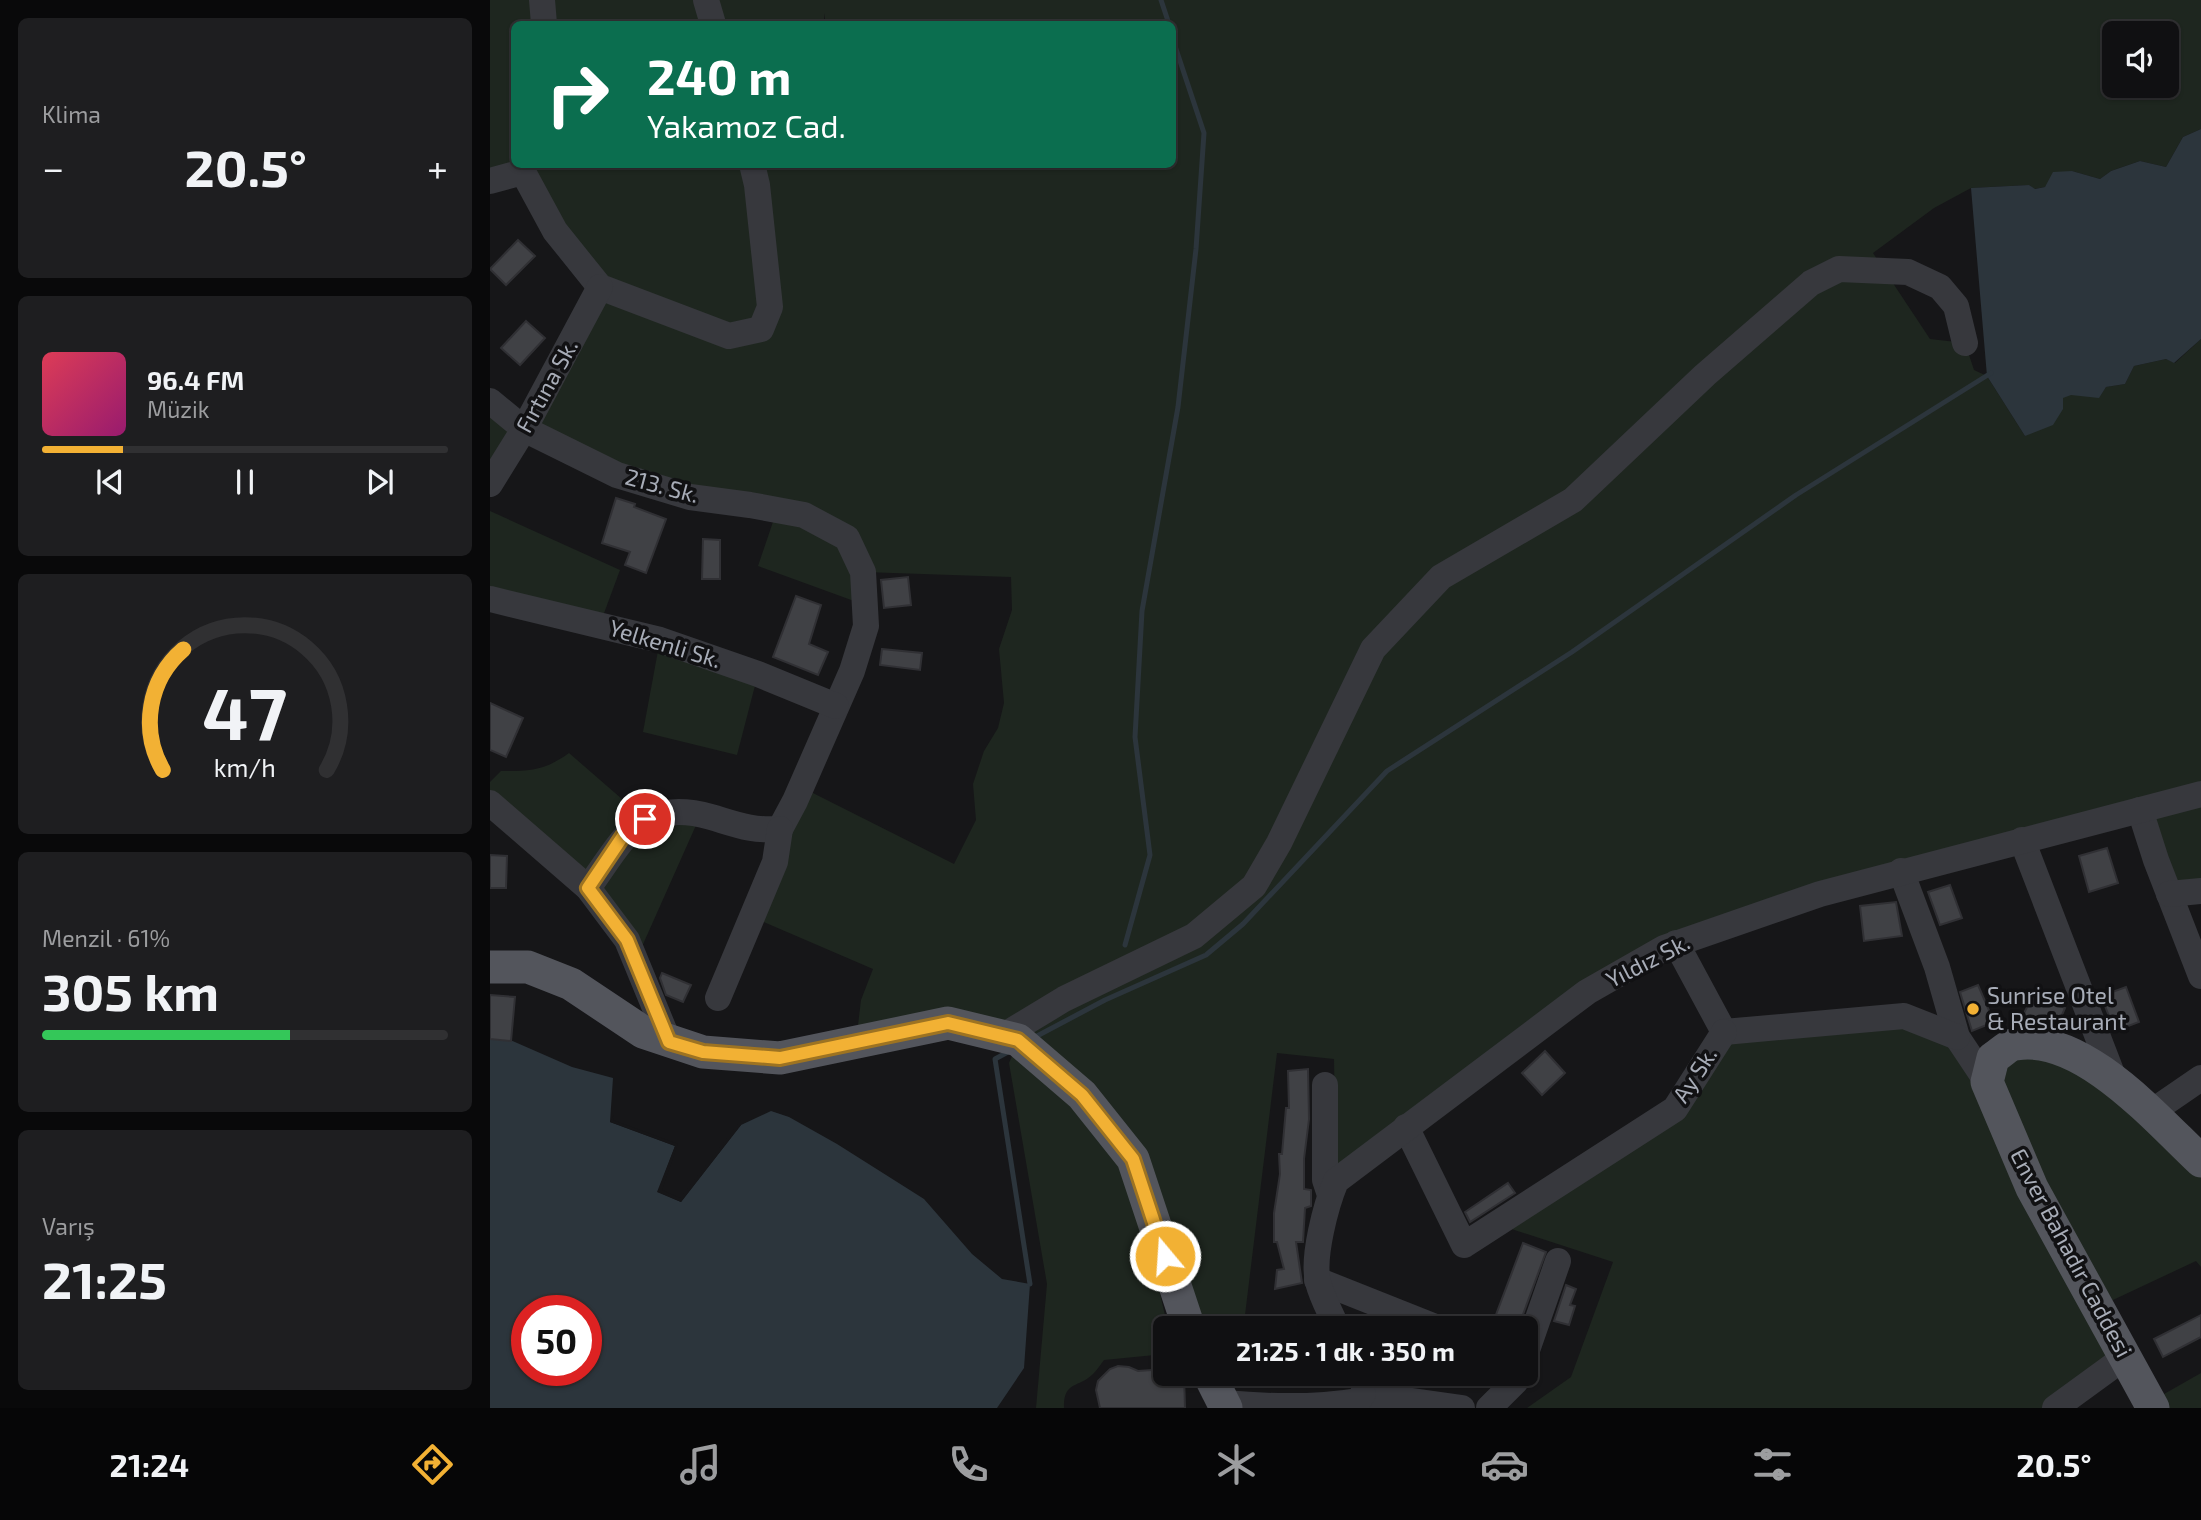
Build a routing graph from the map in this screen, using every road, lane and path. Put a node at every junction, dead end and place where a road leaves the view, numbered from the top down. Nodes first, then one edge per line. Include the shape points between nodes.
1 (541, 0) edge
2 (706, 0) edge
3 (544, 21) edge
4 (712, 21) edge
5 (524, 168) edge
6 (753, 168) edge
7 (490, 181) edge
8 (600, 287) junction
9 (1965, 342) dead end
10 (490, 401) edge
11 (524, 429) junction
12 (490, 484) edge
13 (490, 598) edge
14 (836, 706) junction
15 (2201, 794) edge
16 (490, 803) edge
17 (2140, 810) junction
18 (780, 829) junction
19 (2022, 841) junction
20 (1902, 871) junction
21 (588, 888) junction
22 (2201, 891) edge
23 (2169, 894) junction
24 (1676, 943) junction
25 (490, 967) edge
26 (2201, 976) edge
27 (718, 998) dead end
28 (1724, 1032) junction
29 (1958, 1037) junction
30 (1008, 1038) junction
31 (669, 1042) junction
32 (2201, 1078) edge
33 (2114, 1079) junction
34 (1987, 1082) junction
35 (1325, 1084) dead end
36 (2150, 1113) junction
37 (1406, 1127) junction
38 (2201, 1161) edge
39 (1330, 1195) junction
40 (1558, 1261) dead end
41 (1317, 1280) junction
42 (1185, 1316) edge
43 (1332, 1316) edge
44 (1408, 1316) edge
45 (1538, 1318) edge
46 (2125, 1357) junction
47 (1215, 1386) edge
48 (1359, 1386) edge
49 (1368, 1386) edge
50 (1511, 1386) edge
51 (1225, 1406) edge
52 (1462, 1408) edge
53 (1489, 1408) edge
54 (2055, 1408) edge
55 (2153, 1408) edge

1 - 3 street
2 - 4 street
5 - 7 street
5 - 8 street via 555,231
6 - 8 street via 770,307 761,330 729,336
8 - 11 street, Fırtına Sk.
9 - 30 street via 1956,306 1940,287 1908,272 1839,269 1811,283 1573,500 1441,577 1373,649 1254,886 1194,936 1063,999
10 - 11 street, 213. Sk.
11 - 12 street, Fırtına Sk.
11 - 14 street, 213. Sk. via 617,475 691,497 804,515 847,538 863,572 866,626
13 - 14 street, Yelkenli Sk. via 660,640
14 - 18 street
15 - 17 street, Yıldız Sk.
16 - 21 street
17 - 19 street, Yıldız Sk.
17 - 23 street
18 - 21 street via 758,831 701,814 669,812 645,819 623,836
18 - 27 street via 775,862
19 - 20 street, Yıldız Sk.
19 - 33 street
20 - 24 street, Yıldız Sk.
20 - 29 street
21 - 31 street via 627,940
22 - 23 street
23 - 26 street
24 - 28 street
24 - 37 street, Yıldız Sk. via 1587,992
25 - 31 main road via 528,967 571,984 643,1032
28 - 29 street, Ay Sk. via 1904,1016
28 - 37 street, Ay Sk. via 1675,1109 1464,1245
29 - 34 street
30 - 31 main road via 948,1023 780,1058 703,1052
30 - 42 main road via 1082,1095 1133,1159
32 - 36 street
33 - 34 main road via 2076,1055 2046,1045 2014,1044 1993,1058
33 - 36 main road
34 - 46 main road, Enver Bahadır Caddesi via 2032,1188
35 - 39 street via 1325,1180
36 - 38 main road
37 - 39 street, Yıldız Sk. via 1336,1181
39 - 41 street, Yıldız Sk. via 1320,1236
40 - 45 street
41 - 43 street, Yıldız Sk.
41 - 44 street
46 - 54 street
46 - 55 main road, Enver Bahadır Caddesi
47 - 51 main road
48 - 51 street via 1358,1401 1338,1405
49 - 52 street
50 - 53 street

